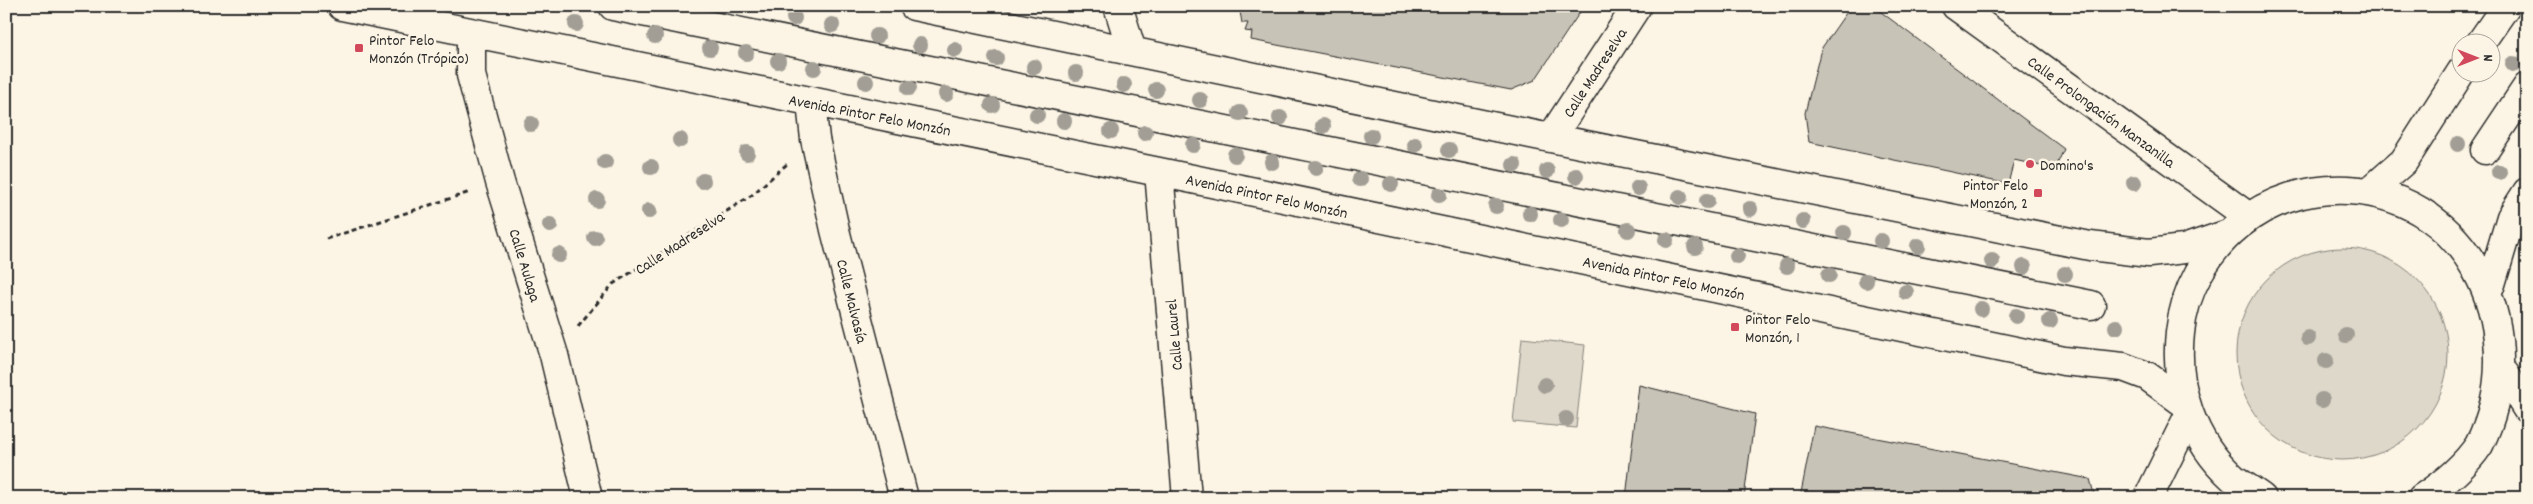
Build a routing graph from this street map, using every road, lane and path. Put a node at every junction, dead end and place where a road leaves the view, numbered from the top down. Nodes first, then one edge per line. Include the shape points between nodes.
1 (342, 6) edge
2 (613, 6) edge
3 (914, 6) edge
4 (1022, 6) edge
5 (1118, 6) edge
6 (1637, 6) edge
7 (1956, 6) edge
8 (2506, 6) edge
9 (996, 23) junction
10 (2489, 32) edge
11 (471, 33) junction
12 (1132, 51) junction
13 (2455, 82) edge
14 (2527, 87) edge
15 (811, 103) junction
16 (1551, 138) junction
17 (815, 139) junction
18 (2485, 150) dead end
19 (1159, 172) junction
20 (500, 182) junction
21 (2370, 191) junction
22 (2527, 192) edge
23 (2249, 217) junction
24 (2228, 234) junction
25 (326, 239) dead end
26 (2490, 284) junction
27 (2091, 305) dead end
28 (554, 355) junction
29 (2504, 374) junction
30 (2187, 409) junction
31 (2527, 409) edge
32 (588, 498) edge
33 (904, 498) edge
34 (1187, 498) edge
35 (2148, 498) edge
36 (2262, 498) edge
37 (2423, 498) edge

1 - 11 street, Avenida Pintor Felo Monzón
2 - 27 street
3 - 9 street
4 - 9 street
5 - 12 street
6 - 16 street, Calle Madreselva
7 - 23 street, Calle Prolongación Manzanilla
8 - 10 street
9 - 12 street
11 - 15 street, Avenida Pintor Felo Monzón
11 - 20 street, Calle Aulaga via 471,75
12 - 16 street
13 - 21 street via 2404,161
14 - 18 street
15 - 17 street, Calle Malvasía
15 - 19 street, Avenida Pintor Felo Monzón
16 - 24 street via 2090,246 2149,253 2184,249
17 - 28 path, Calle Madreselva via 752,195 613,284
17 - 33 street, Calle Malvasía
19 - 30 street, Avenida Pintor Felo Monzón via 2064,361 2123,367 2147,376
19 - 34 street, Calle Laurel
20 - 25 path
20 - 28 street, Calle Aulaga
21 - 23 street via 2328,189 2303,194 2287,198
21 - 26 street via 2400,199 2429,213 2475,256
22 - 26 street via 2511,217
23 - 24 street
24 - 30 street via 2200,269 2182,312 2178,358
26 - 29 street via 2506,343
28 - 32 street, Calle Aulaga
29 - 31 street
29 - 37 street via 2496,411 2479,445 2454,474
30 - 35 street
30 - 36 street via 2208,449 2234,478

